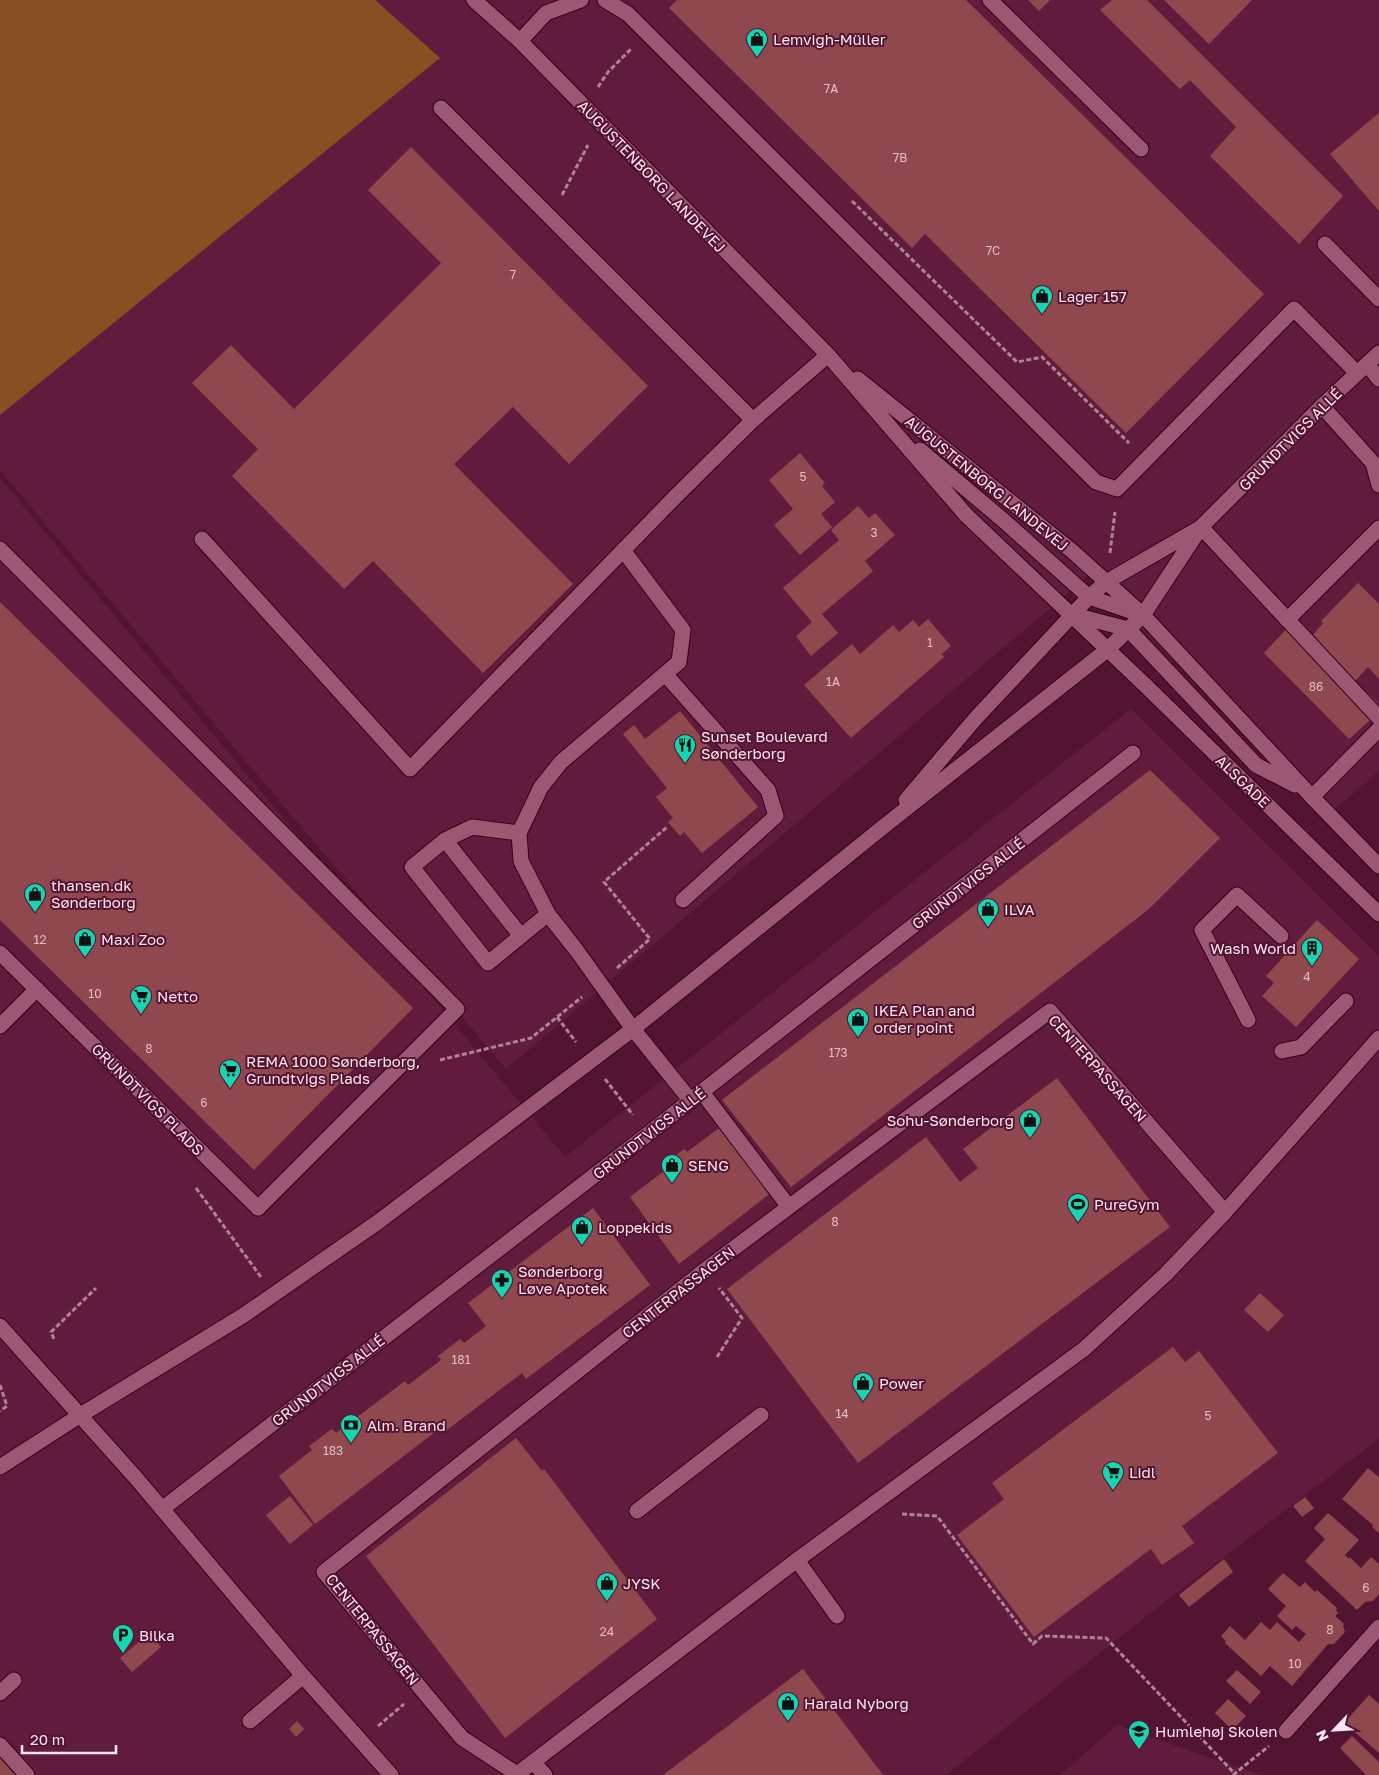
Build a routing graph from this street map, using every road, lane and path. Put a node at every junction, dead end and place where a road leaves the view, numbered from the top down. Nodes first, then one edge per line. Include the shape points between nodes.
1 (474, 0) edge
2 (581, 0) edge
3 (605, 0) edge
4 (990, 0) edge
5 (647, 33) junction
6 (520, 41) junction
7 (608, 72) dead end
8 (441, 108) dead end
9 (600, 122) junction
10 (1141, 149) dead end
11 (847, 196) dead end
12 (550, 219) junction
13 (1325, 244) dead end
14 (1379, 298) edge
15 (1379, 353) edge
16 (828, 355) junction
17 (1362, 368) junction
18 (1379, 379) edge
19 (1322, 406) junction
20 (884, 419) junction
21 (753, 420) junction
22 (1129, 443) dead end
23 (1379, 485) edge
24 (1201, 527) junction
25 (1379, 528) edge
26 (202, 539) dead end
27 (0, 549) edge
28 (622, 550) junction
29 (1106, 582) junction
30 (1089, 597) junction
31 (1072, 614) junction
32 (1142, 615) junction
33 (1288, 620) junction
34 (1128, 629) junction
35 (1107, 650) junction
36 (665, 674) junction
37 (1379, 718) edge
38 (1379, 729) edge
39 (1133, 753) dead end
40 (1309, 794) junction
41 (667, 827) dead end
42 (883, 827) junction
43 (519, 833) junction
44 (445, 840) junction
45 (1379, 866) edge
46 (683, 900) dead end
47 (548, 914) junction
48 (1379, 914) edge
49 (521, 936) junction
50 (1281, 936) dead end
51 (650, 939) dead end
52 (0, 953) edge
53 (37, 989) junction
54 (1346, 1001) dead end
55 (1248, 1020) dead end
56 (0, 1026) edge
57 (633, 1029) junction
58 (531, 1038) dead end
59 (1379, 1038) edge
60 (1282, 1051) dead end
61 (414, 1052) junction
62 (696, 1096) junction
63 (196, 1188) dead end
64 (789, 1207) junction
65 (1225, 1212) junction
66 (705, 1270) junction
67 (96, 1288) dead end
68 (274, 1294) junction
69 (0, 1326) edge
70 (54, 1339) dead end
71 (717, 1358) dead end
72 (0, 1385) edge
73 (0, 1411) edge
74 (761, 1415) dead end
75 (79, 1416) junction
76 (0, 1467) edge
77 (162, 1509) junction
78 (637, 1511) dead end
79 (864, 1511) junction
80 (797, 1560) junction
81 (837, 1616) dead end
82 (1379, 1627) edge
83 (303, 1676) junction
84 (14, 1680) dead end
85 (0, 1693) edge
86 (390, 1716) dead end
87 (250, 1721) dead end
88 (379, 1726) dead end
89 (1286, 1731) joint
90 (0, 1745) edge
91 (533, 1762) junction
92 (27, 1775) edge
93 (391, 1775) edge
94 (516, 1775) edge
95 (545, 1775) edge
96 (1234, 1775) edge

1 - 6 street, AUGUSTENBORG LANDEVEJ
2 - 6 street via 546,13
3 - 5 street via 628,14
4 - 10 street
5 - 7 path
5 - 17 street via 1096,482 1117,490 1294,310
6 - 9 street, AUGUSTENBORG LANDEVEJ
8 - 12 street
9 - 12 path
9 - 16 street, AUGUSTENBORG LANDEVEJ
11 - 22 path via 1017,362 1042,357
12 - 21 street
13 - 14 street
15 - 17 street, GRUNDTVIGS ALLÉ
16 - 20 street, AUGUSTENBORG LANDEVEJ
16 - 21 street
16 - 29 street, AUGUSTENBORG LANDEVEJ via 1072,551
17 - 18 street
17 - 19 street, GRUNDTVIGS ALLÉ
19 - 23 street via 1373,463
19 - 24 street, GRUNDTVIGS ALLÉ
20 - 30 street
20 - 31 street, AUGUSTENBORG LANDEVEJ via 966,515
21 - 28 street
24 - 29 street, GRUNDTVIGS ALLÉ
24 - 32 street, GRUNDTVIGS ALLÉ
24 - 33 street
25 - 33 street
26 - 28 street via 410,769
27 - 61 street via 457,1009
28 - 36 street via 683,630 679,662
29 - 30 street, GRUNDTVIGS ALLÉ
29 - 32 street, AUGUSTENBORG LANDEVEJ
30 - 31 street, GRUNDTVIGS ALLÉ
30 - 32 street
31 - 34 street
31 - 35 street, AUGUSTENBORG LANDEVEJ
31 - 42 street, GRUNDTVIGS ALLÉ via 976,718
32 - 34 street, GRUNDTVIGS ALLÉ
32 - 40 street
33 - 37 street
34 - 35 street, GRUNDTVIGS ALLÉ
34 - 40 street via 1256,766
35 - 42 street, GRUNDTVIGS ALLÉ
35 - 48 street, ALSGADE
36 - 43 street via 561,762 541,788
36 - 46 street via 768,790 776,816
38 - 40 street
39 - 62 street, GRUNDTVIGS ALLÉ
40 - 45 street
41 - 51 path via 604,882
42 - 57 street, GRUNDTVIGS ALLÉ
43 - 44 street via 472,827
43 - 47 street via 521,861
44 - 49 street
44 - 49 street via 412,867 488,963
47 - 49 street
47 - 57 street
50 - 55 street via 1237,895 1202,930
52 - 53 street, GRUNDTVIGS PLADS
53 - 56 street
53 - 61 street, GRUNDTVIGS PLADS via 258,1208
54 - 60 street via 1301,1048
57 - 62 street
57 - 68 street, GRUNDTVIGS ALLÉ via 378,1222
58 - 61 path via 437,1061
59 - 65 street, CENTERPASSAGEN
62 - 64 street
62 - 77 street, GRUNDTVIGS ALLÉ
63 - 68 path
64 - 65 street, CENTERPASSAGEN via 1050,1011
64 - 66 street, CENTERPASSAGEN
65 - 79 street, CENTERPASSAGEN via 1166,1274 1084,1349
66 - 71 path via 742,1318
66 - 94 street, CENTERPASSAGEN via 324,1572 462,1738
67 - 70 path via 51,1332
68 - 75 street, GRUNDTVIGS ALLÉ
69 - 75 street
72 - 73 path via 7,1406
74 - 78 street
75 - 76 street, GRUNDTVIGS ALLÉ
75 - 77 street
77 - 83 street
79 - 80 street, CENTERPASSAGEN
79 - 96 path via 938,1516 1033,1644 1042,1636 1106,1638
80 - 81 street
80 - 91 street, CENTERPASSAGEN
82 - 89 street
83 - 87 street
83 - 93 street
84 - 85 street
86 - 88 path
89 - 96 path
90 - 92 street
91 - 94 street, CENTERPASSAGEN
91 - 95 street

